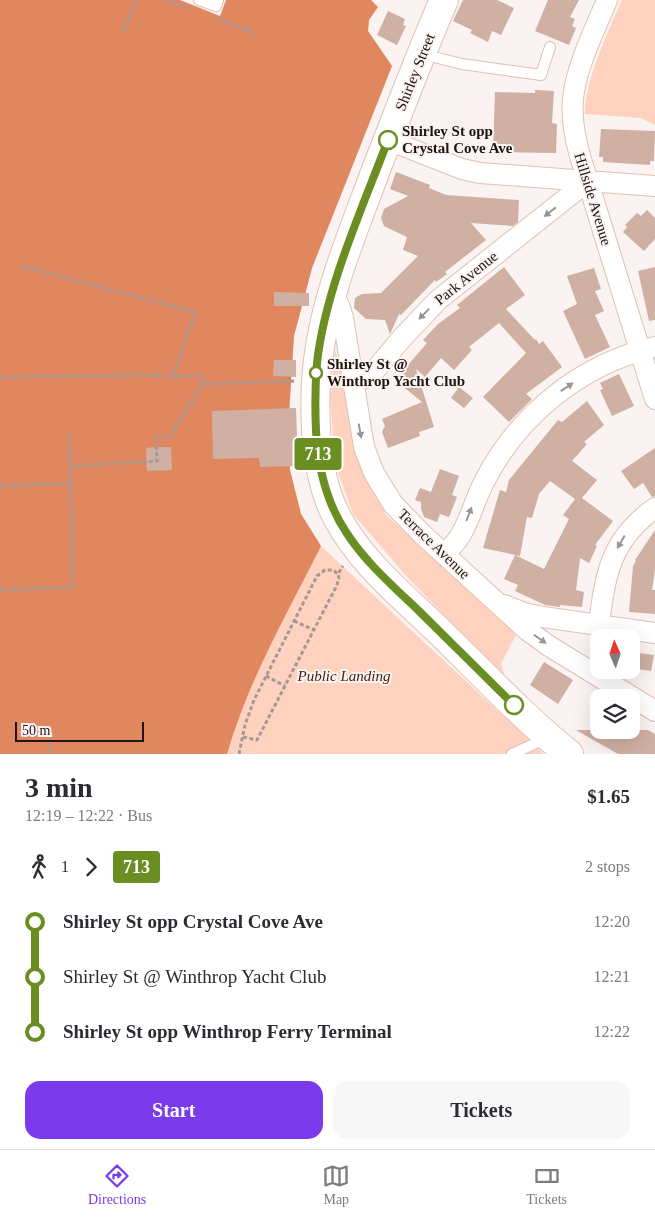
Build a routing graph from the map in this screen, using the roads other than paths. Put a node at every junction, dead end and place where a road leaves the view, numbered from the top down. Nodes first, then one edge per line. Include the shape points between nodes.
1 (199, 0) edge
2 (218, 0) edge
3 (444, 0) edge
4 (607, 0) edge
5 (550, 47) dead end
6 (421, 54) junction
7 (388, 140) junction
8 (588, 182) junction
9 (655, 186) edge
10 (332, 295) junction
11 (648, 349) edge
12 (353, 383) junction
13 (655, 399) edge
14 (655, 508) edge
15 (443, 553) junction
16 (489, 597) junction
17 (599, 625) junction
18 (655, 633) edge
19 (655, 711) edge
20 (558, 746) edge
21 (512, 754) edge

1 - 2 lane via 216,6
3 - 6 main road, Shirley Street
4 - 8 street, Hillside Avenue via 580,68 572,98 575,137
5 - 6 lane via 541,76
6 - 7 main road, Shirley Street
7 - 8 street via 474,172
7 - 10 main road, Shirley Street
8 - 9 street
8 - 11 street, Hillside Avenue
8 -> 12 street, Park Avenue via 438,300 376,369
10 - 12 street, Terrace Avenue via 343,318
10 - 20 main road, Shirley Street via 321,336 316,381 317,442 323,480 338,519 357,548 381,574
11 - 13 street, Hillside Avenue
15 -> 11 street via 456,542 490,470 529,418 574,382 605,365
12 -> 15 street, Terrace Avenue via 362,439 374,474 399,510
14 -> 17 street via 628,532 612,559
15 - 16 street, Terrace Avenue
16 - 17 street via 533,615
16 -> 19 street, Terrace Avenue via 542,641
17 - 18 street
20 - 21 lane

